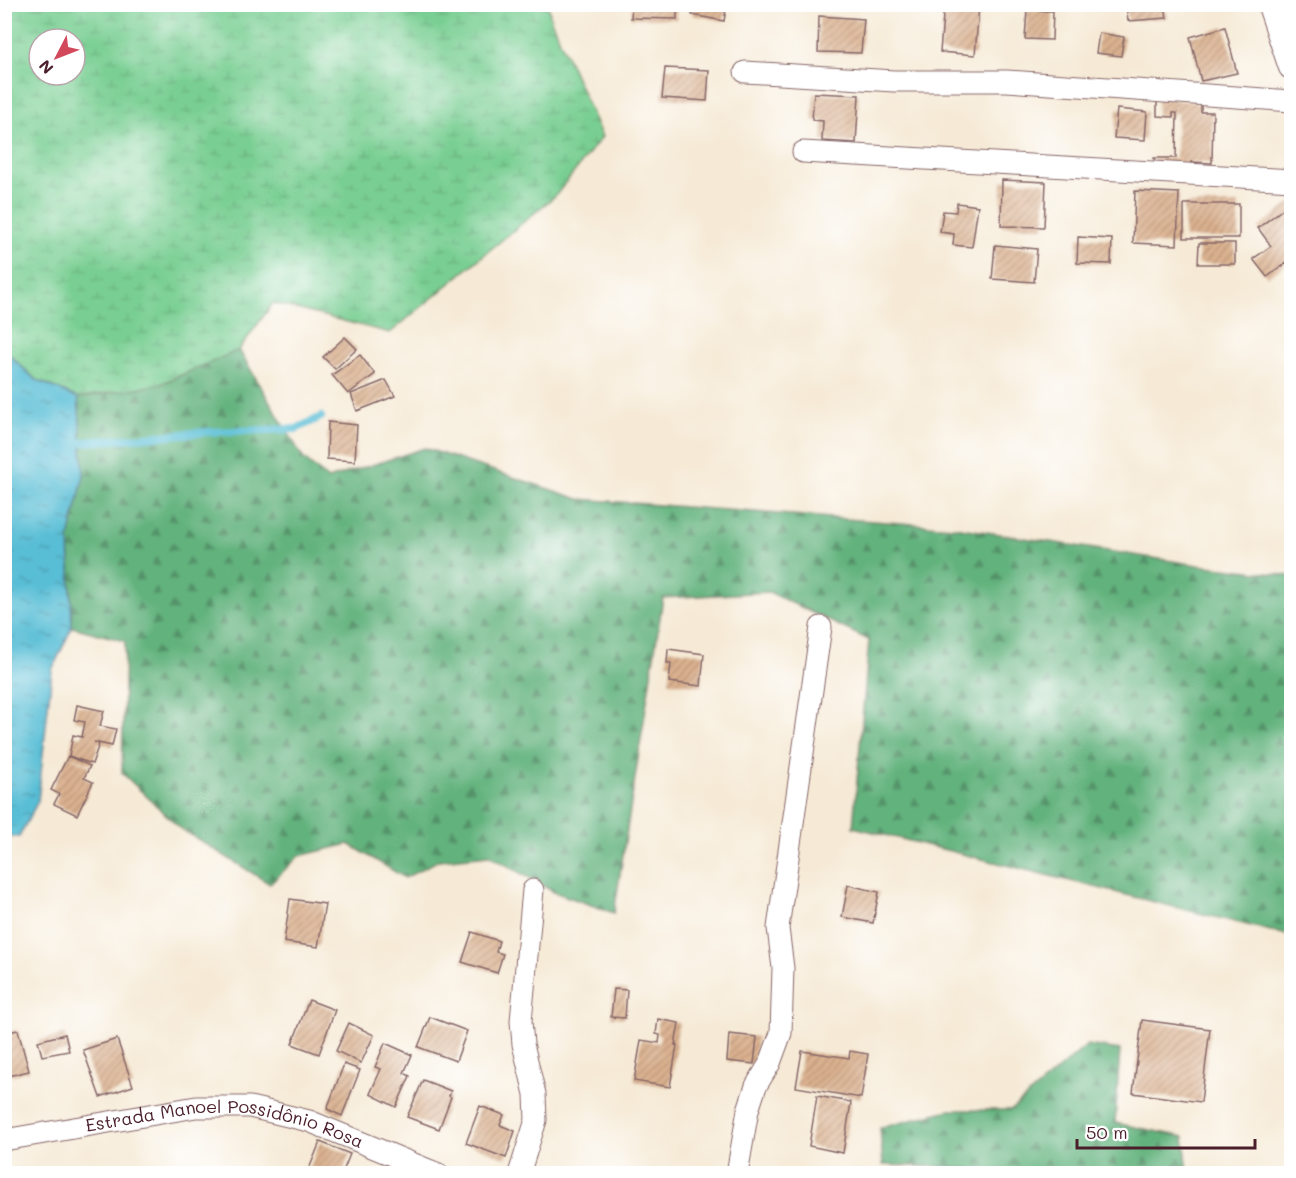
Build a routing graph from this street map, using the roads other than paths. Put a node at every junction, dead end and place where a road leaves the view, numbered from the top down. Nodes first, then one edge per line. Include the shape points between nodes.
1 (1271, 4) edge
2 (1291, 64) edge
3 (745, 72) dead end
4 (1292, 101) edge
5 (803, 152) dead end
6 (1292, 180) edge
7 (821, 627) dead end
8 (534, 890) dead end
9 (4, 1140) edge
10 (438, 1173) edge
11 (519, 1173) edge
12 (736, 1173) edge

1 - 2 street
3 - 4 street via 894,81 1007,81
5 - 6 street
7 - 12 street via 778,928 783,968 781,1033 748,1110
8 - 11 street via 521,1021 536,1120
9 - 10 street, Estrada Manoel Possidônio Rosa via 196,1107 250,1107 309,1121

